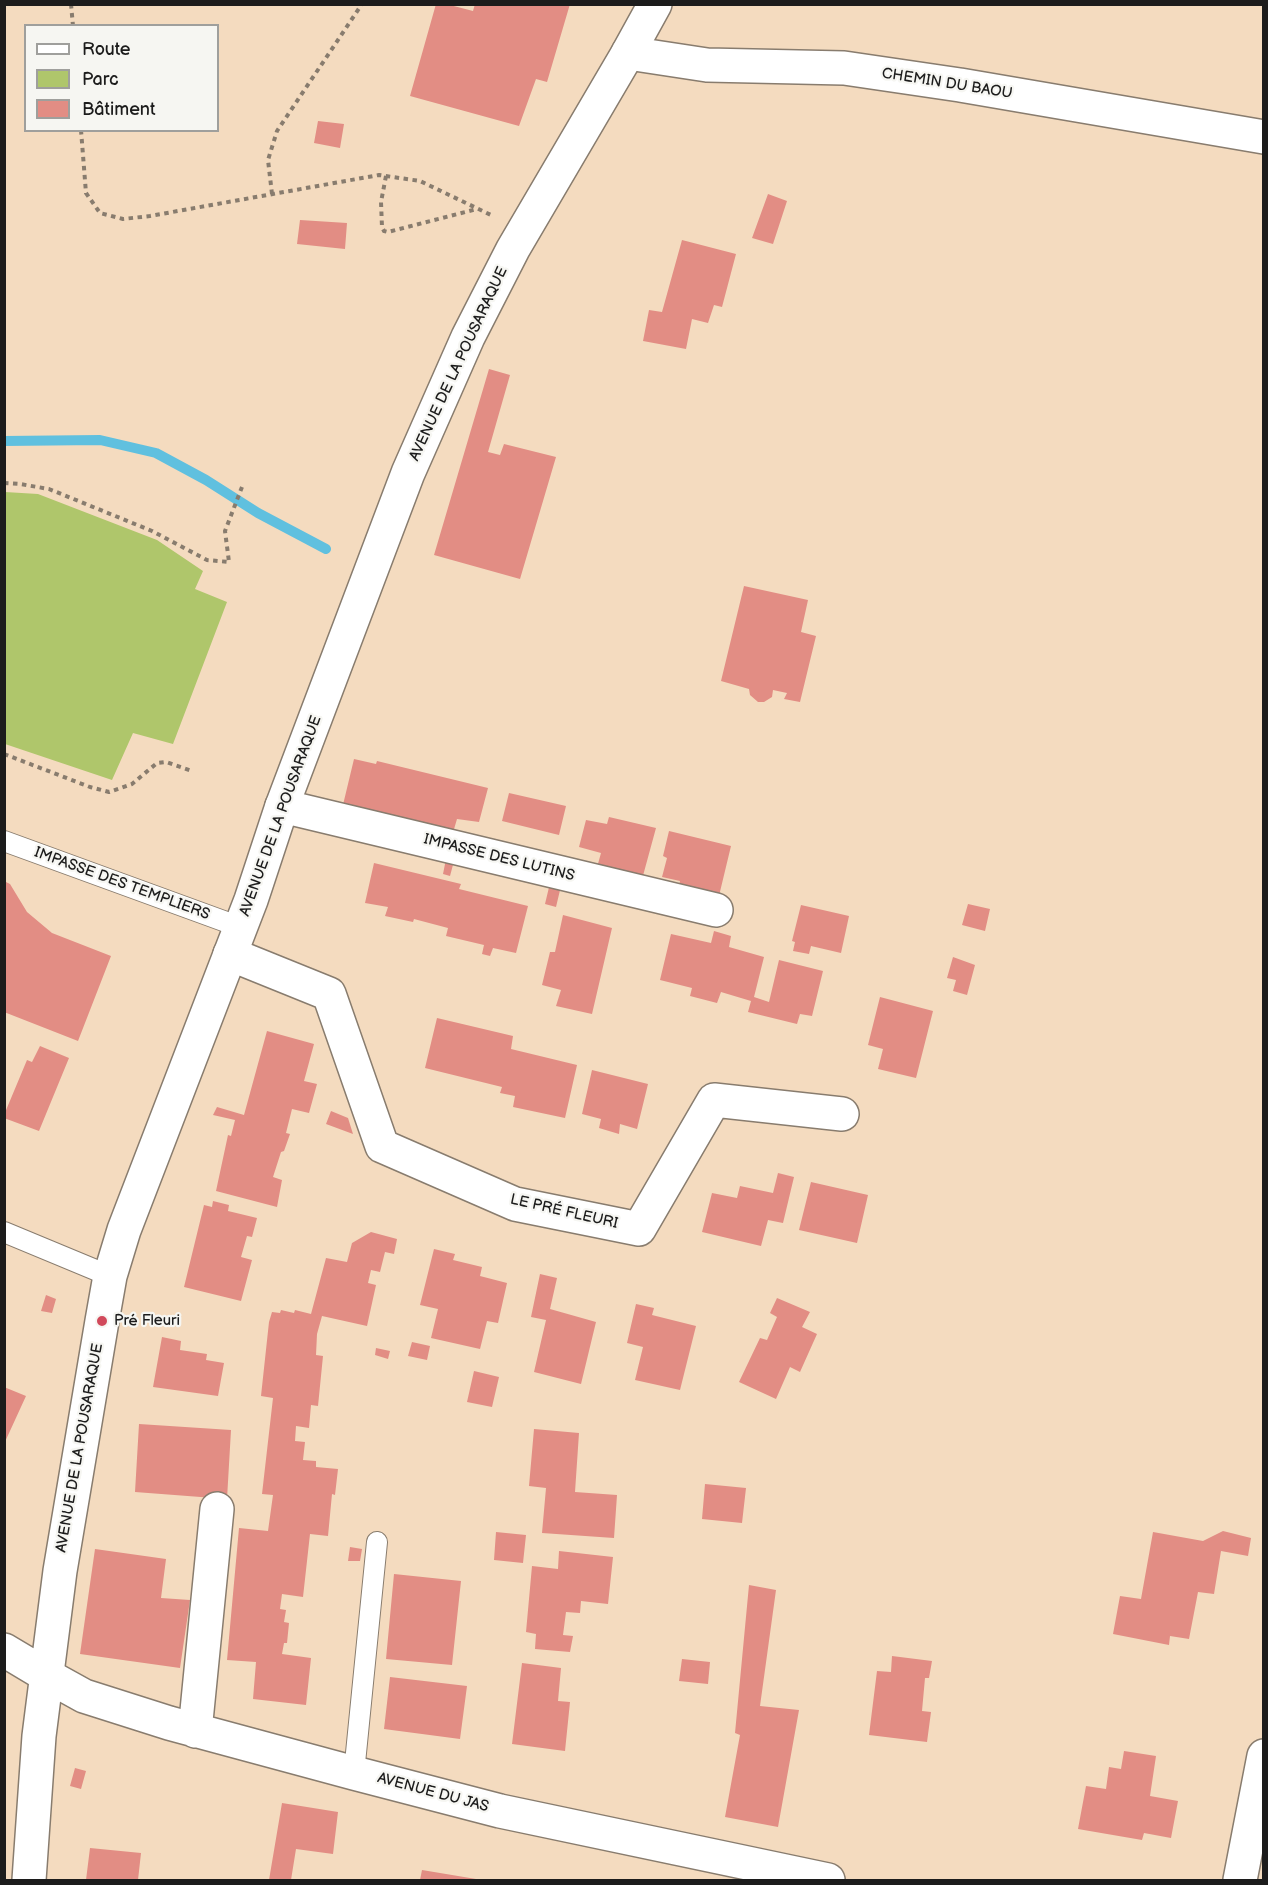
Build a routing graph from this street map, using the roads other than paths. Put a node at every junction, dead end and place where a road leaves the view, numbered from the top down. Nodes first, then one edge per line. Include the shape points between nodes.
1 (655, 4) edge
2 (628, 53) junction
3 (1263, 137) edge
4 (282, 806) junction
5 (4, 840) edge
6 (716, 910) dead end
7 (235, 941) junction
8 (842, 1114) dead end
9 (4, 1232) edge
10 (110, 1276) junction
11 (217, 1509) dead end
12 (377, 1542) dead end
13 (4, 1650) edge
14 (46, 1675) junction
15 (195, 1731) junction
16 (1263, 1756) edge
17 (354, 1773) junction
18 (29, 1881) edge
19 (828, 1881) edge
20 (1240, 1881) edge

1 - 2 street, AVENUE DE LA POUSARAQUE
2 - 3 street, CHEMIN DU BAOU via 707,65 844,68
2 - 4 street, AVENUE DE LA POUSARAQUE via 523,230 468,337 408,473
4 - 6 street, IMPASSE DES LUTINS
4 - 7 street, AVENUE DE LA POUSARAQUE
5 - 7 lane, IMPASSE DES TEMPLIERS
7 - 8 street, LE PRÉ FLEURI via 329,994 381,1146 515,1204 639,1229 714,1100
7 - 10 street, AVENUE DE LA POUSARAQUE
9 - 10 lane
10 - 14 street, AVENUE DE LA POUSARAQUE via 73,1487
11 - 15 street
12 - 17 lane
13 - 14 street, AVENUE DU JAS
14 - 15 street, AVENUE DU JAS via 84,1696
14 - 18 street, AVENUE DE LA POUSARAQUE
15 - 17 street, AVENUE DU JAS
16 - 20 street
17 - 19 street, AVENUE DU JAS via 500,1811

